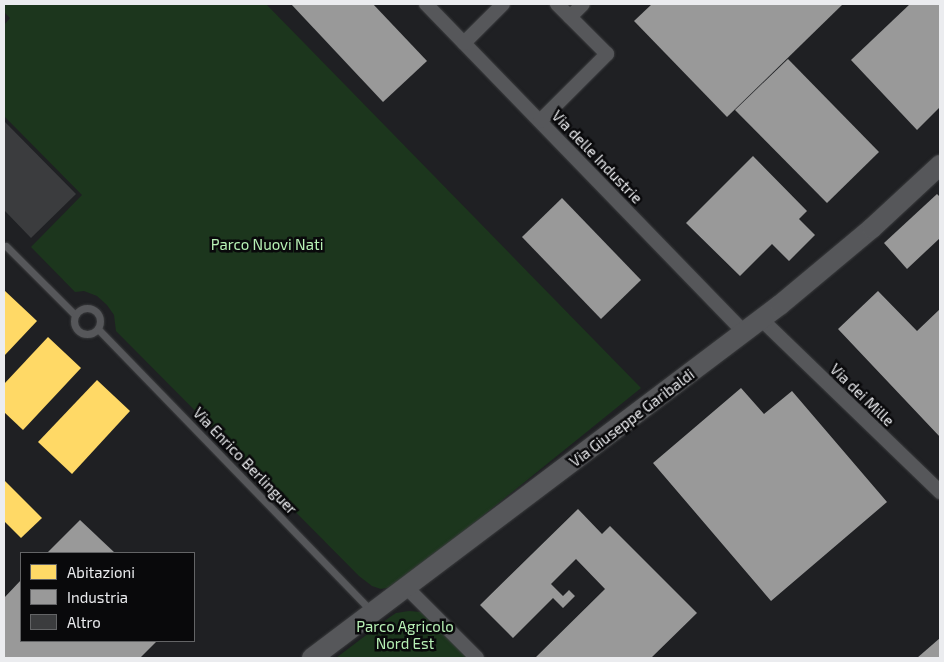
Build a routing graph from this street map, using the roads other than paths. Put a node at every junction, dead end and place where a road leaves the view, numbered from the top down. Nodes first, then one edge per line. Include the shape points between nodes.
1 (426, 4) edge
2 (503, 4) edge
3 (557, 4) edge
4 (583, 4) edge
5 (570, 16) junction
6 (464, 43) junction
7 (540, 121) junction
8 (940, 165) edge
9 (6, 246) dead end
10 (76, 315) junction
11 (762, 320) junction
12 (98, 329) junction
13 (745, 333) junction
14 (940, 492) edge
15 (406, 588) junction
16 (373, 613) junction
17 (312, 658) edge
18 (477, 658) edge

1 - 6 street, Via delle Industrie
2 - 6 street
3 - 5 street
4 - 5 street
5 - 7 street via 607,54
6 - 7 street, Via delle Industrie
7 - 13 street, Via delle Industrie
8 - 11 street, Via Giuseppe Garibaldi via 872,228
9 - 10 lane
10 - 12 lane via 74,322 79,332 87,334
10 - 12 lane, Via Enrico Berlinguer via 82,309 95,311 100,319
11 - 13 street, Via Giuseppe Garibaldi
11 - 14 street, Via dei Mille
12 - 16 lane, Via Enrico Berlinguer
13 - 15 street, Via Giuseppe Garibaldi
15 - 16 street, Via Giuseppe Garibaldi
15 - 18 street
16 - 17 street, Via Giuseppe Garibaldi

